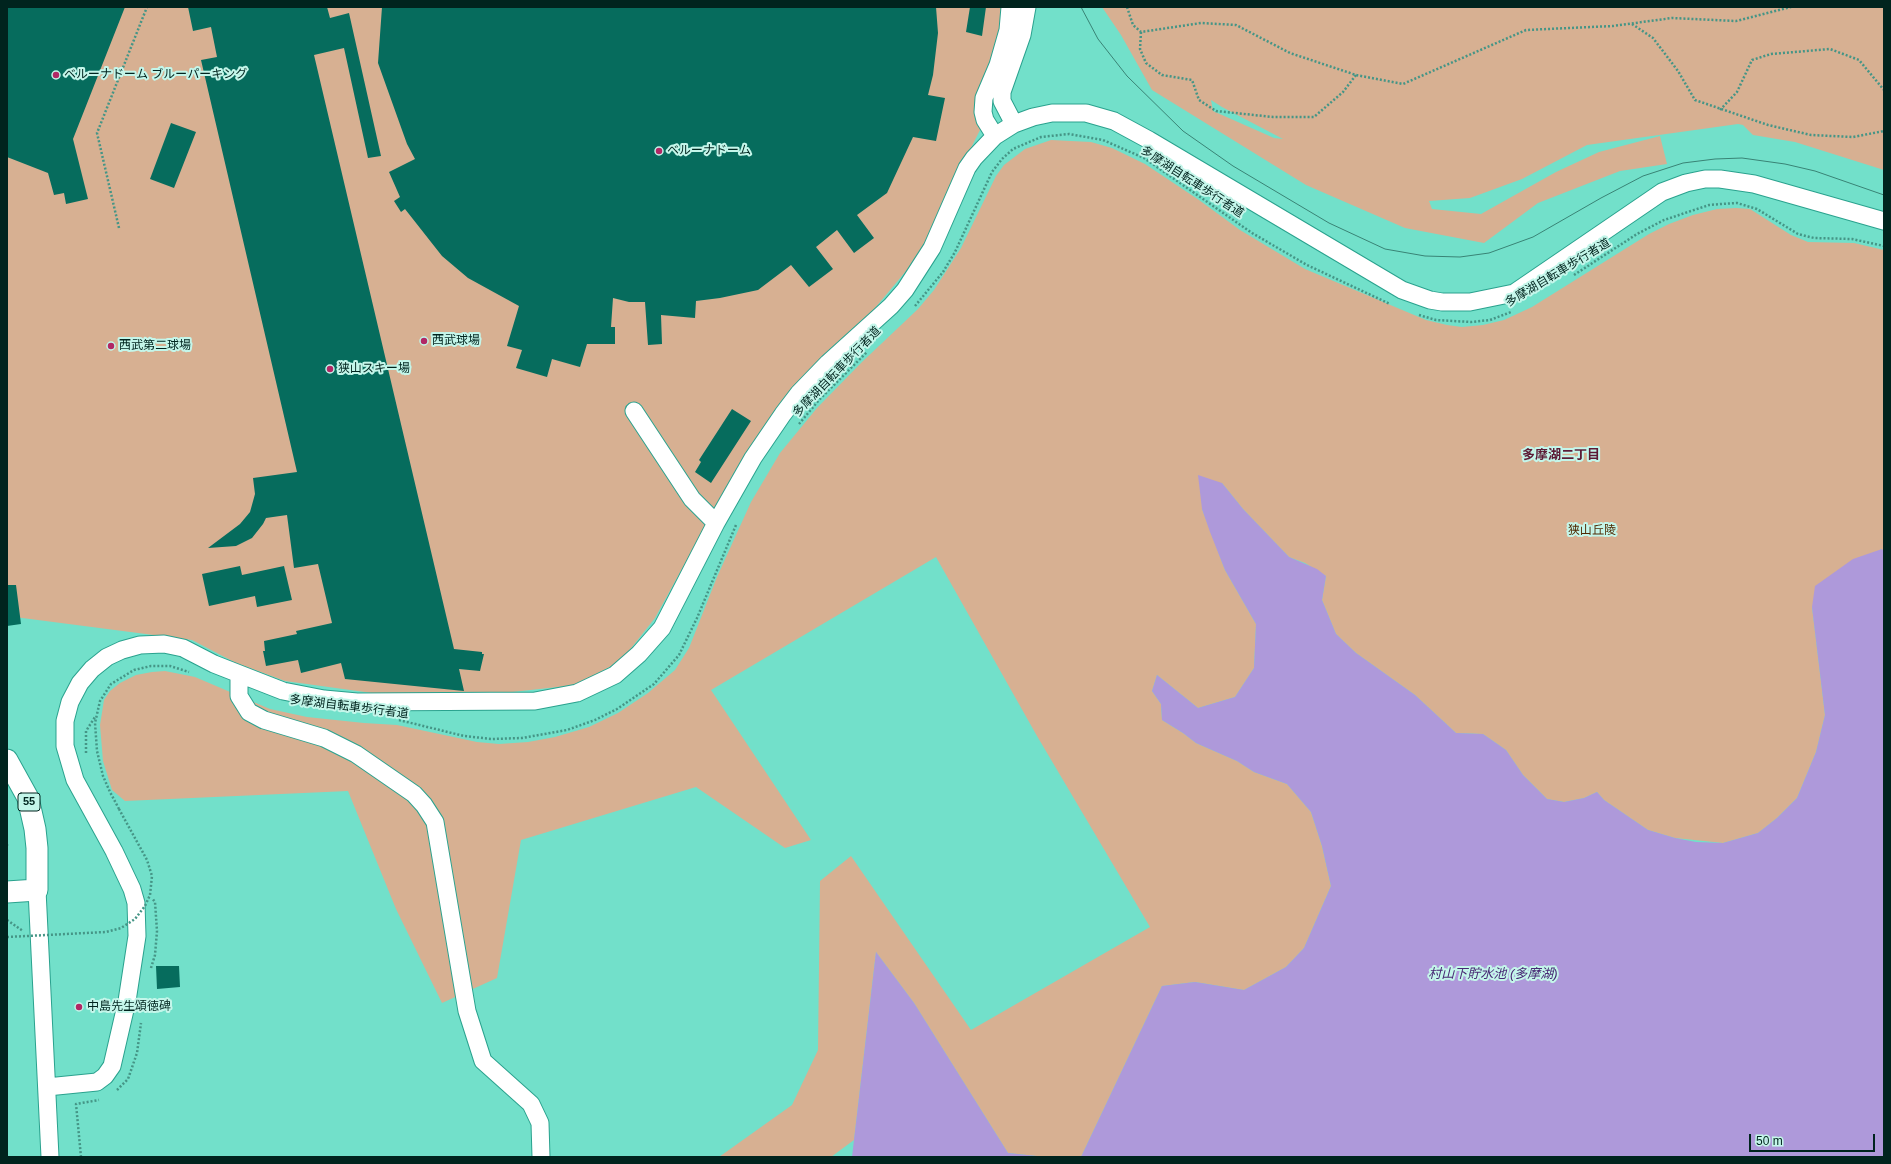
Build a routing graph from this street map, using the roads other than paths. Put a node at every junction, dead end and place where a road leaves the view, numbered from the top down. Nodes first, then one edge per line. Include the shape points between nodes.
1 (1010, 7) edge
2 (1027, 7) edge
3 (1014, 124) junction
4 (995, 136) junction
5 (1884, 221) edge
6 (634, 411) dead end
7 (716, 523) junction
8 (239, 675) junction
9 (7, 760) edge
10 (37, 890) junction
11 (7, 892) edge
12 (47, 1087) junction
13 (50, 1157) edge
14 (541, 1157) edge

1 - 4 street via 1008,30 998,65 984,98 985,120
2 - 3 street via 1022,35 1002,92 1002,101
3 - 4 street
3 - 5 street via 1033,117 1057,113 1086,113 1114,121 1402,290 1442,302 1478,302 1514,293 1662,192 1705,179 1754,184
4 - 7 street via 968,168 932,248 905,290 800,393 765,439
6 - 7 street via 692,499
7 - 8 street via 670,613 651,642 615,675 577,693 516,702 357,702 297,694
8 - 12 street via 183,648 151,644 130,647 99,662 85,676 75,692 67,711 64,734 71,770 132,889 136,903 138,936 112,1066 105,1076 96,1082
8 - 14 street via 239,696 249,712 264,720 324,738 356,754 414,794 435,822 466,1011 483,1061 531,1104 540,1123
9 - 10 main road, 55 via 28,798 37,848
10 - 11 main road
10 - 12 street
12 - 13 street

